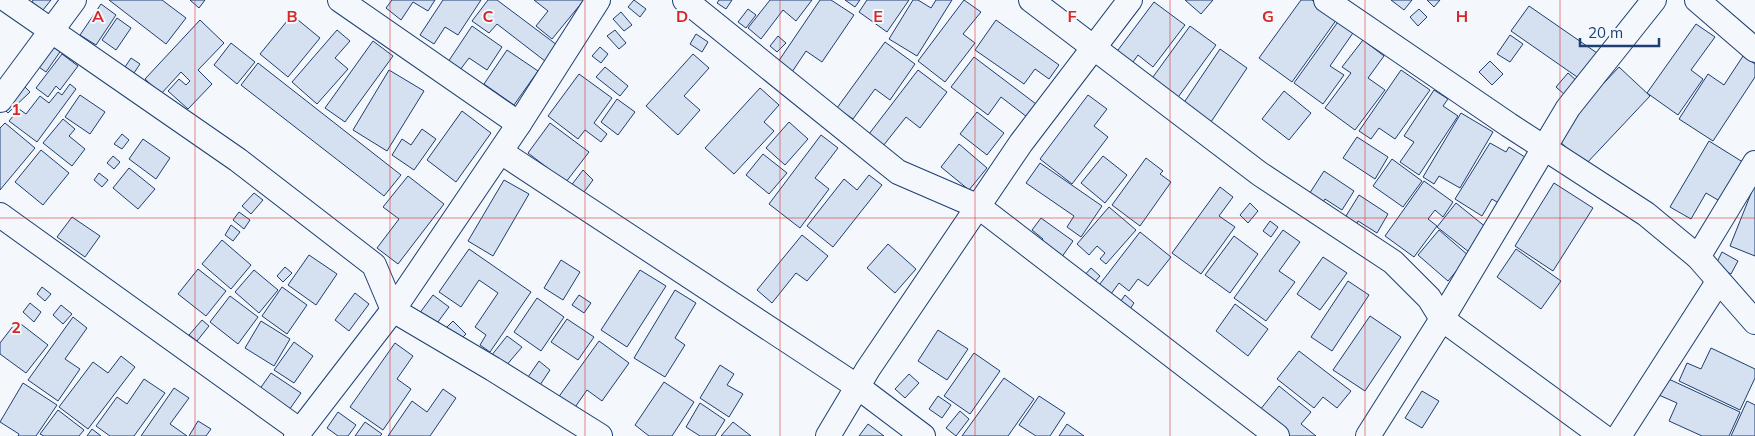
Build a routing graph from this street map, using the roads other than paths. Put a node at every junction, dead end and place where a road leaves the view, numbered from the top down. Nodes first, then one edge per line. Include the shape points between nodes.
1 (7, 0) edge
2 (74, 0) edge
3 (340, 0) edge
4 (598, 0) edge
5 (685, 0) edge
6 (1031, 0) edge
7 (1130, 0) edge
8 (1326, 0) edge
9 (1654, 0) edge
10 (1697, 0) edge
11 (52, 31) junction
12 (1094, 49) junction
13 (1755, 50) edge
14 (0, 100) edge
15 (519, 124) junction
16 (1545, 149) junction
17 (501, 152) junction
18 (1755, 163) edge
19 (979, 207) junction
20 (0, 215) edge
21 (1698, 257) junction
22 (1718, 282) junction
23 (393, 310) junction
24 (1442, 319) junction
25 (1755, 322) edge
26 (858, 387) junction
27 (297, 433) edge
28 (600, 436) edge
29 (828, 436) edge
30 (923, 436) edge
31 (1277, 436) edge
32 (1368, 436) edge
33 (1602, 436) edge
34 (1619, 436) edge

1 - 11 street
2 - 11 street
3 - 15 street
4 - 15 street
5 - 19 street via 898,172
6 - 12 street
7 - 12 street
8 - 16 street
9 - 16 street via 1568,108
10 - 13 street
11 - 14 street
11 - 23 street via 238,160 374,265
12 - 19 street via 1021,143
12 - 24 street via 1260,174 1393,262 1430,298
15 - 17 street
16 - 21 street via 1646,214
16 - 24 street
17 - 23 street
17 - 26 street
18 - 21 street
19 - 26 street
19 - 31 street
20 - 27 street
21 - 22 street
22 - 25 street
22 - 34 street
23 - 27 street
23 - 28 street
24 - 32 street
24 - 33 street
26 - 29 street
26 - 30 street

